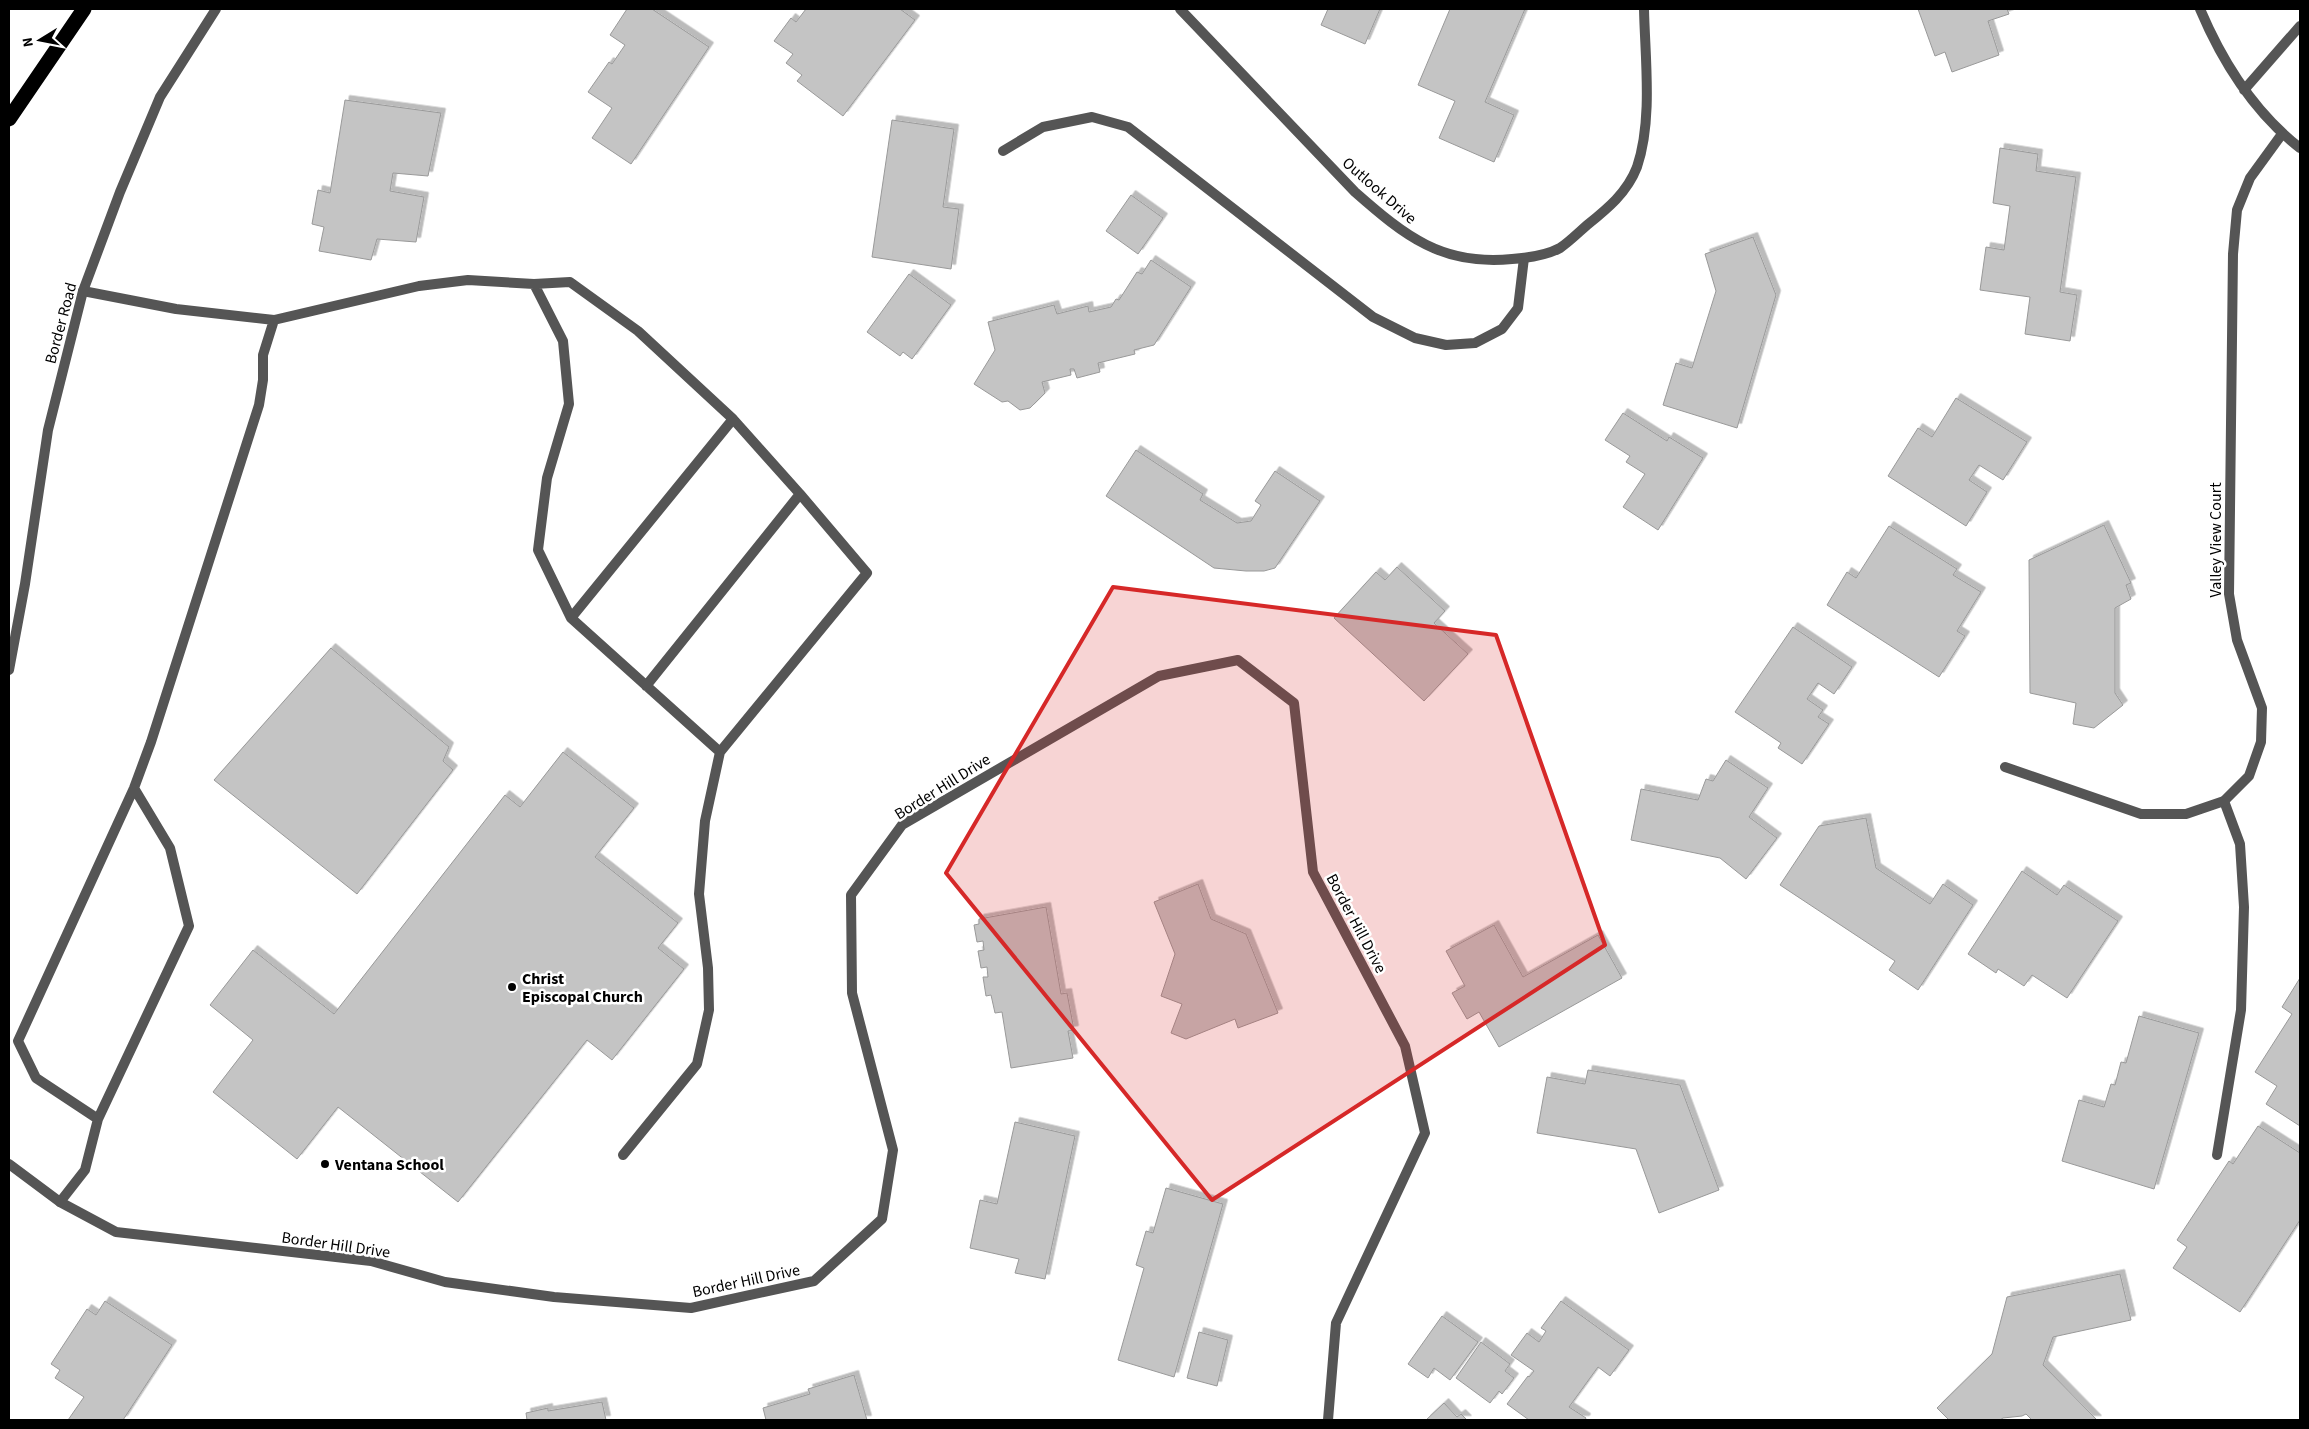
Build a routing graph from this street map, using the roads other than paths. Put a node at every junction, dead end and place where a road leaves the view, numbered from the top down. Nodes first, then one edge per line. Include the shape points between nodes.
1 (84, 9) edge
2 (216, 9) edge
3 (1180, 9) edge
4 (1644, 9) edge
5 (2200, 9) edge
6 (2300, 26) edge
7 (2244, 90) junction
8 (9, 118) edge
9 (2282, 134) junction
10 (2300, 148) edge
11 (1003, 151) dead end
12 (1524, 258) junction
13 (534, 284) junction
14 (83, 290) junction
15 (274, 320) junction
16 (733, 419) junction
17 (800, 494) junction
18 (571, 618) junction
19 (9, 670) edge
20 (646, 686) junction
21 (720, 752) junction
22 (2005, 767) dead end
23 (134, 788) junction
24 (2224, 801) junction
25 (98, 1119) junction
26 (623, 1155) dead end
27 (2217, 1155) dead end
28 (9, 1164) edge
29 (60, 1202) junction
30 (1328, 1420) edge

1 - 8 highway
2 - 14 street, Border Road via 160,96
3 - 12 street, Outlook Drive via 1355,192 1414,240 1448,254 1488,262
4 - 12 street, Outlook Drive via 1645,135 1637,167 1622,195 1560,248
5 - 7 street
6 - 7 street
7 - 9 street
9 - 10 street
9 - 24 street, Valley View Court via 2250,178 2237,210 2233,254 2228,594 2237,640 2262,708 2261,742 2250,776
11 - 12 street via 1043,127 1092,117 1128,127 1373,318 1415,338 1446,345 1474,343 1502,329 1518,308
13 - 15 street via 468,280 419,286
13 - 16 street via 570,282 638,331
13 - 18 street via 563,341 569,404 547,478 538,550
14 - 15 street via 176,309
14 - 19 street, Border Road via 48,430
15 - 23 street via 264,355 259,405
16 - 17 street
16 - 18 street
17 - 20 street
17 - 21 street via 867,572
18 - 20 street
20 - 21 street
21 - 26 street via 705,821 699,894 708,968 709,1010 697,1064
22 - 24 street, Valley View Court via 2140,814 2186,814
23 - 25 street via 170,848 189,926
23 - 25 street via 18,1041 36,1078
24 - 27 street via 2240,844 2244,907 2241,1010
25 - 29 street via 85,1170
28 - 29 street, Border Hill Drive
29 - 30 street, Border Hill Drive via 116,1232 371,1261 445,1282 554,1298 691,1308 814,1281 882,1219 893,1150 852,993 851,895 902,825 1159,676 1238,660 1294,704 1313,872 1405,1046 1424,1133 1336,1323

